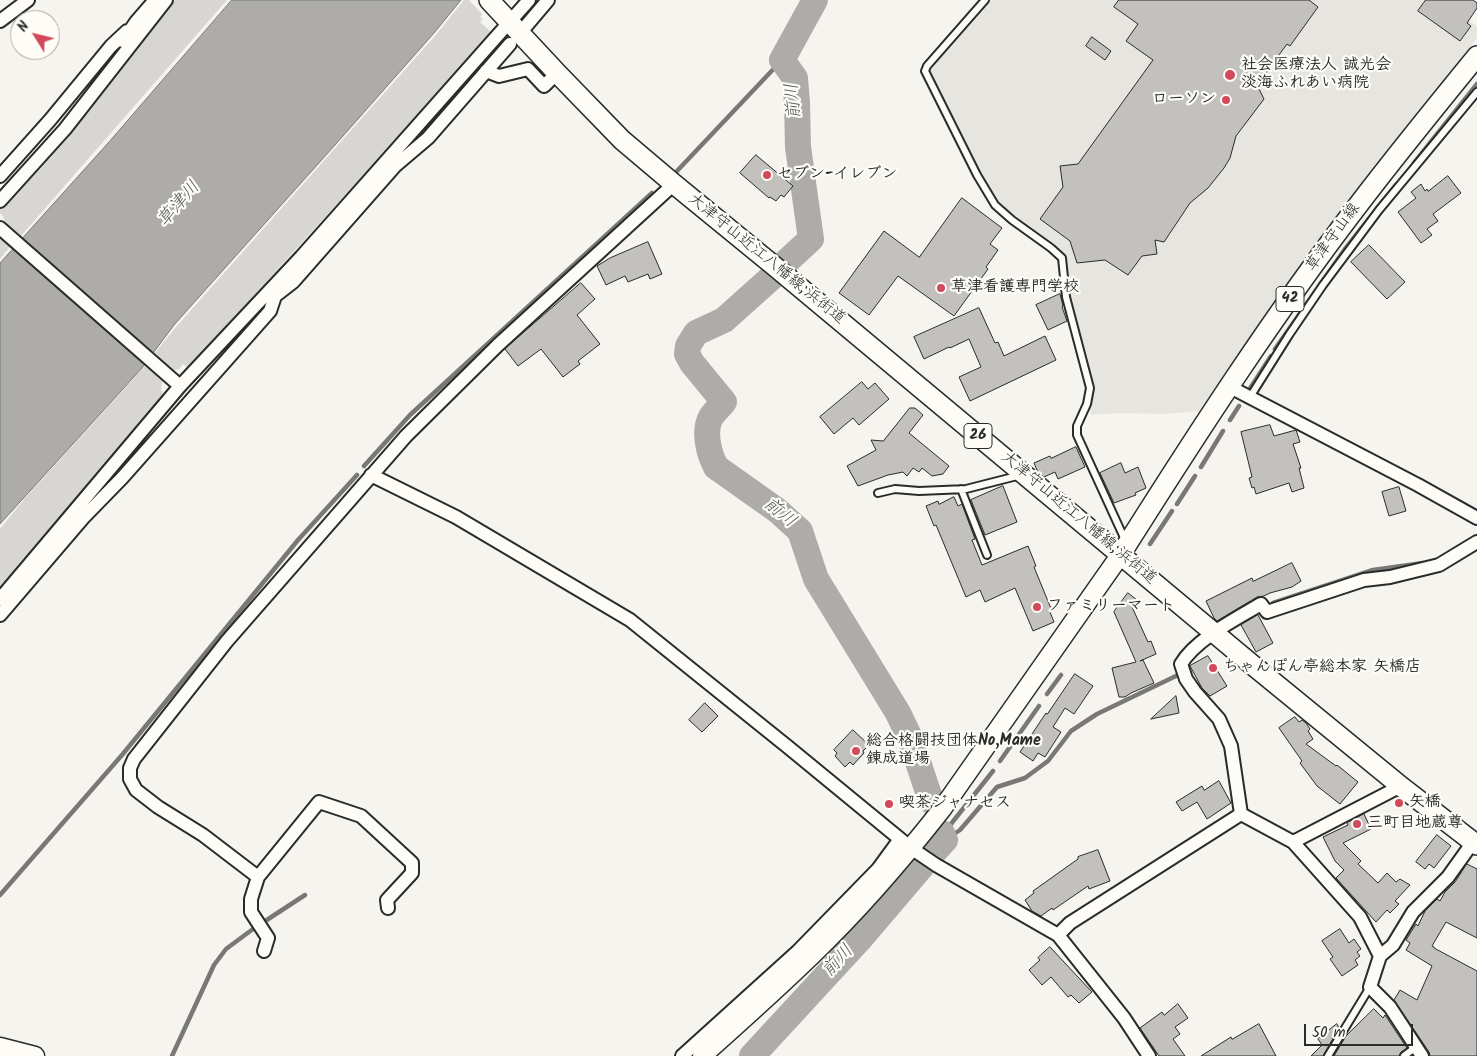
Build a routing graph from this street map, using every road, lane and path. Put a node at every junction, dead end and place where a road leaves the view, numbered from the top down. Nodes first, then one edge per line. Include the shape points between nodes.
1 (28, 0) edge
2 (155, 0) edge
3 (166, 0) edge
4 (529, 0) edge
5 (548, 0) edge
6 (985, 0) edge
7 (493, 4) edge
8 (0, 21) edge
9 (136, 22) junction
10 (518, 24) junction
11 (510, 44) dead end
12 (1477, 56) edge
13 (486, 71) junction
14 (557, 73) junction
15 (1477, 92) edge
16 (0, 176) edge
17 (674, 184) junction
18 (0, 192) edge
19 (0, 201) edge
20 (1, 228) edge
21 (272, 294) junction
22 (180, 386) junction
23 (1230, 387) junction
24 (1250, 397) junction
25 (1024, 474) junction
26 (371, 475) junction
27 (961, 490) junction
28 (878, 493) dead end
29 (1477, 518) edge
30 (1477, 542) edge
31 (1124, 550) junction
32 (987, 555) dead end
33 (0, 599) edge
34 (0, 615) edge
35 (1215, 632) junction
36 (1401, 786) junction
37 (1241, 814) junction
38 (1293, 842) junction
39 (1475, 844) edge
40 (910, 847) junction
41 (258, 877) junction
42 (388, 908) dead end
43 (1058, 935) junction
44 (264, 951) dead end
45 (1380, 956) junction
46 (1370, 987) junction
47 (0, 1047) edge
48 (1419, 1052) edge
49 (35, 1056) edge
50 (682, 1056) edge
51 (702, 1056) edge
52 (1149, 1056) edge
53 (1328, 1056) edge
54 (1404, 1056) edge

1 - 8 street
2 - 9 street
3 - 19 street via 65,129
4 - 10 street
5 - 10 street
6 - 31 lane via 925,71 995,205 1062,258 1066,297 1090,388 1077,435
7 - 10 main road, 大津守山近江八幡線;浜街道 / 26
9 - 16 street via 111,46
9 - 18 street via 60,122
10 - 14 main road, 大津守山近江八幡線;浜街道 / 26
10 - 21 street via 307,250
11 - 13 street
12 - 23 main road, 草津守山線 / 42 via 1358,204
13 - 14 street via 499,76 528,69 544,86
13 - 21 street via 428,138 395,166 293,282
14 - 17 main road, 大津守山近江八幡線;浜街道 / 26 via 622,140
15 - 24 lane via 1323,285
17 - 25 main road, 大津守山近江八幡線;浜街道 / 26
17 - 26 street via 498,344
20 - 22 street
21 - 22 street
21 - 34 street via 270,311
22 - 33 street
23 - 24 street
23 - 31 main road, 草津守山線 / 42
24 - 29 street
25 - 27 lane
25 - 31 main road, 大津守山近江八幡線;浜街道 / 26
26 - 40 street via 456,517 630,620
26 - 41 street via 227,641 134,758 130,768 130,779 136,790
27 - 28 lane via 895,489
27 - 32 lane
30 - 35 street via 1440,565 1364,580 1267,612 1261,604
31 - 35 main road, 大津守山近江八幡線;浜街道 / 26
31 - 40 street via 942,809
35 - 36 main road, 大津守山近江八幡線;浜街道 / 26
35 - 37 street via 1181,664 1186,679 1218,719 1232,746
36 - 38 street
36 - 39 main road, 大津守山近江八幡線;浜街道 / 26
37 - 38 street
37 - 43 street via 1070,923
38 - 45 street via 1360,917
39 - 45 street via 1413,912 1393,945
40 - 43 street
40 - 50 street via 878,869 797,952
40 - 51 street via 812,955
41 - 42 street via 319,802 361,816 412,863 412,873 387,900
41 - 44 street via 251,899 252,912 268,938
43 - 52 street via 1124,1018
45 - 46 street
46 - 48 street via 1390,1007
46 - 53 lane
47 - 49 street
48 - 54 lane

